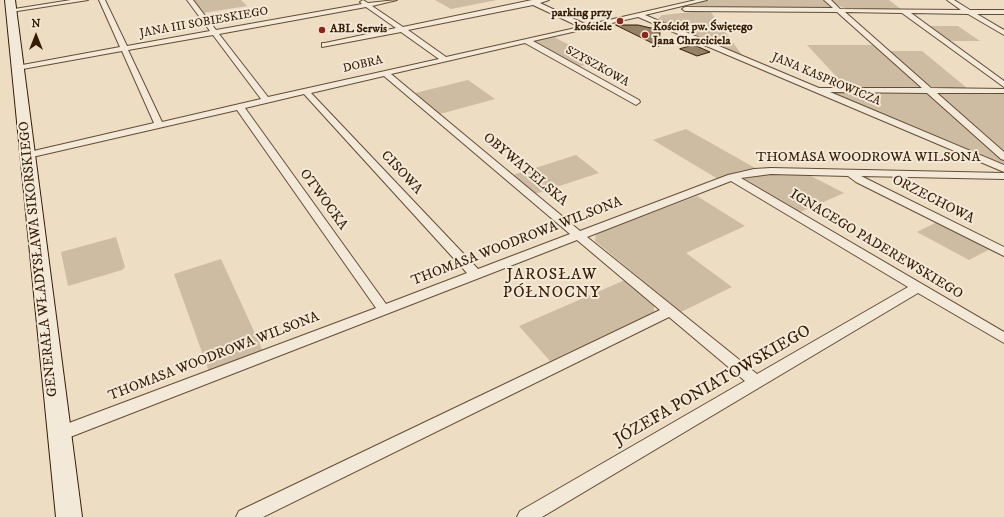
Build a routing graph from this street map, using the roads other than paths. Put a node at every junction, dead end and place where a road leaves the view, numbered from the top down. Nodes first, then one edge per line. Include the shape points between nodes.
1 (85, 0) edge
2 (102, 0) edge
3 (190, 0) edge
4 (360, 0) edge
5 (394, 0) edge
6 (546, 0) edge
7 (701, 0) edge
8 (827, 0) edge
9 (950, 0) edge
10 (531, 1) edge
11 (11, 5) edge
12 (367, 5) junction
13 (666, 9) junction
14 (840, 11) junction
15 (905, 12) junction
16 (970, 12) junction
17 (1004, 12) edge
18 (639, 15) junction
19 (586, 27) junction
20 (401, 30) junction
21 (214, 32) junction
22 (1004, 33) edge
23 (525, 40) junction
24 (326, 45) dead end
25 (124, 49) junction
26 (444, 59) junction
27 (18, 68) junction
28 (385, 73) junction
29 (1004, 86) edge
30 (818, 90) junction
31 (928, 90) junction
32 (305, 91) junction
33 (1004, 91) edge
34 (266, 100) junction
35 (636, 102) dead end
36 (239, 106) junction
37 (159, 124) junction
38 (28, 155) junction
39 (1004, 157) edge
40 (850, 172) junction
41 (1003, 174) edge
42 (732, 177) junction
43 (579, 236) junction
44 (1004, 252) edge
45 (476, 275) junction
46 (918, 288) junction
47 (384, 310) junction
48 (670, 311) junction
49 (1004, 338) edge
50 (756, 382) junction
51 (59, 434) junction
52 (69, 517) edge
53 (245, 517) edge
54 (526, 517) edge

1 - 11 street
2 - 25 street
3 - 21 street
4 - 12 street
5 - 12 street, JANA III SOBIESKIEGO
6 - 10 street
7 - 13 street, DOBRA
8 - 14 street
9 - 16 street
10 - 19 street
10 - 20 street
11 - 27 main road, GENERAŁA WŁADYSŁAWA SIKORSKIEGO
12 - 20 street
12 - 21 street, JANA III SOBIESKIEGO
13 - 14 street
13 - 18 street, DOBRA
14 - 15 street
14 - 31 street
15 - 16 street
15 - 29 street
16 - 17 street
16 - 22 street
18 - 19 street, DOBRA
18 - 30 street, JANA KASPROWICZA
19 - 23 street, DOBRA
20 - 24 street
20 - 26 street
21 - 25 street, JANA III SOBIESKIEGO
21 - 34 street
23 - 26 street, DOBRA
23 - 35 street, SZYSZKOWA
25 - 27 street, JANA III SOBIESKIEGO
25 - 37 street
26 - 28 street, DOBRA
27 - 38 main road, GENERAŁA WŁADYSŁAWA SIKORSKIEGO
28 - 32 street, DOBRA
28 - 43 street, OBYWATELSKA
30 - 31 street
30 - 41 street, JANA KASPROWICZA
31 - 33 street
31 - 39 street
32 - 34 street, DOBRA
32 - 45 street, CISOWA
34 - 36 street, DOBRA
36 - 37 street, DOBRA
36 - 47 street, OTWOCKA
37 - 38 street, DOBRA
38 - 51 main road, GENERAŁA WŁADYSŁAWA SIKORSKIEGO
40 - 41 street, THOMASA WOODROWA WILSONA
40 - 42 street, THOMASA WOODROWA WILSONA via 771,171
40 - 44 street, ORZECHOWA via 860,180
42 - 43 street, THOMASA WOODROWA WILSONA
42 - 46 street, IGNACEGO PADEREWSKIEGO
43 - 45 street, THOMASA WOODROWA WILSONA
43 - 48 street, OBYWATELSKA
45 - 47 street, THOMASA WOODROWA WILSONA
46 - 49 street, IGNACEGO PADEREWSKIEGO
46 - 50 street, JÓZEFA PONIATOWSKIEGO
47 - 51 street, THOMASA WOODROWA WILSONA
48 - 50 street, OBYWATELSKA
48 - 53 street
50 - 54 street, JÓZEFA PONIATOWSKIEGO
51 - 52 main road, GENERAŁA WŁADYSŁAWA SIKORSKIEGO

